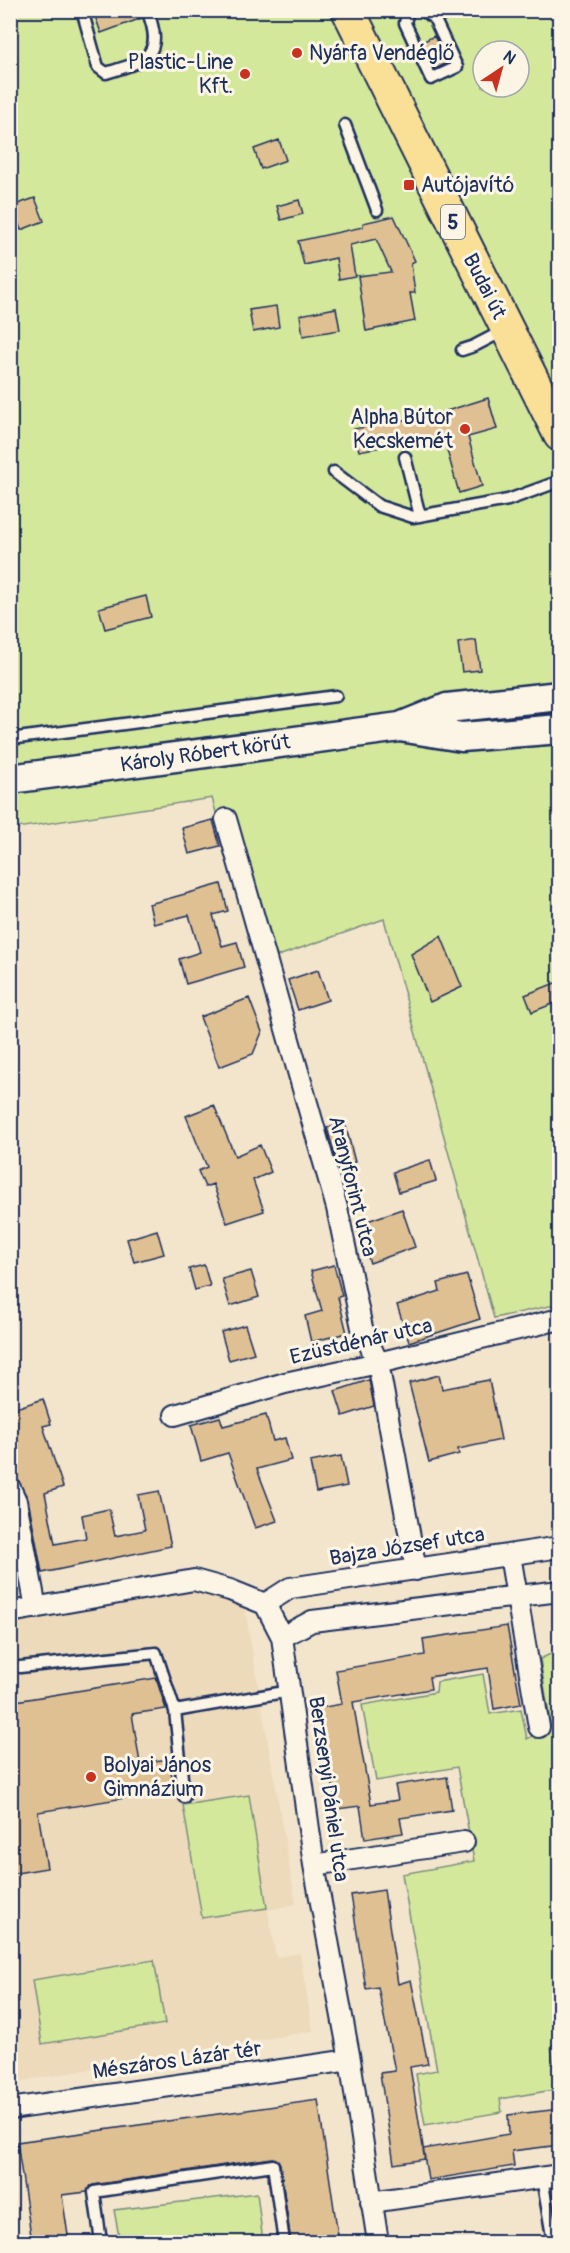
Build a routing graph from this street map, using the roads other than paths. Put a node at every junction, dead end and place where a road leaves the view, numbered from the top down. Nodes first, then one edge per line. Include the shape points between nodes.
1 (82, 10) edge
2 (147, 10) edge
3 (348, 10) edge
4 (408, 10) edge
5 (422, 10) edge
6 (453, 10) edge
7 (434, 18) junction
8 (345, 125) dead end
9 (377, 210) dead end
10 (507, 329) junction
11 (462, 350) dead end
12 (559, 436) edge
13 (405, 457) dead end
14 (334, 472) dead end
15 (560, 481) edge
16 (420, 516) junction
17 (336, 696) dead end
18 (560, 696) edge
19 (400, 727) junction
20 (560, 729) edge
21 (10, 739) edge
22 (10, 779) edge
23 (226, 819) dead end
24 (560, 1319) edge
25 (378, 1363) junction
26 (175, 1415) dead end
27 (10, 1488) edge
28 (560, 1547) edge
29 (510, 1555) junction
30 (416, 1570) junction
31 (560, 1591) edge
32 (517, 1597) junction
33 (265, 1604) junction
34 (36, 1608) junction
35 (10, 1612) edge
36 (282, 1637) junction
37 (20, 1667) dead end
38 (290, 1691) junction
39 (176, 1712) junction
40 (538, 1727) dead end
41 (184, 1797) dead end
42 (464, 1842) dead end
43 (314, 1865) junction
44 (350, 2060) junction
45 (10, 2109) edge
46 (550, 2176) edge
47 (371, 2202) junction
48 (101, 2242) edge
49 (284, 2242) edge
50 (378, 2242) edge
51 (553, 2242) edge

1 - 2 lane via 98,67 106,73 146,57 154,47 155,30
3 - 10 main road, Budai út / 5
4 - 7 lane via 405,23 431,79 457,67
5 - 7 lane
6 - 7 lane
8 - 9 lane
10 - 11 lane
10 - 12 main road, Budai út / 5
13 - 16 lane
14 - 16 lane via 379,506
15 - 16 lane via 508,500
17 - 21 lane
18 - 19 street, Károly Róbert körút via 447,708
19 - 20 street, Károly Róbert körút via 462,737
19 - 22 street, Károly Róbert körút
23 - 25 street, Aranyforint utca via 337,1209 362,1328
24 - 25 street, Ezüstdénár utca
25 - 26 street, Ezüstdénár utca via 285,1383
25 - 30 street, Aranyforint utca
27 - 34 street via 16,1501
28 - 29 street, Bajza József utca
29 - 30 street, Bajza József utca
29 - 32 street
30 - 33 street, Bajza József utca via 290,1588
31 - 32 street
32 - 36 street via 312,1621
32 - 40 street
33 - 34 street via 194,1580
33 - 36 street, Berzsenyi Dániel utca
34 - 35 street
36 - 38 street, Berzsenyi Dániel utca
37 - 39 lane via 156,1653
38 - 39 lane
38 - 43 street, Berzsenyi Dániel utca
39 - 41 lane
42 - 43 street
43 - 44 street, Berzsenyi Dániel utca
44 - 45 street, Mészáros Lázár tér
44 - 47 street, Berzsenyi Dániel utca
46 - 47 street
46 - 51 lane
47 - 50 street, Berzsenyi Dániel utca
48 - 49 lane via 94,2192 273,2165

